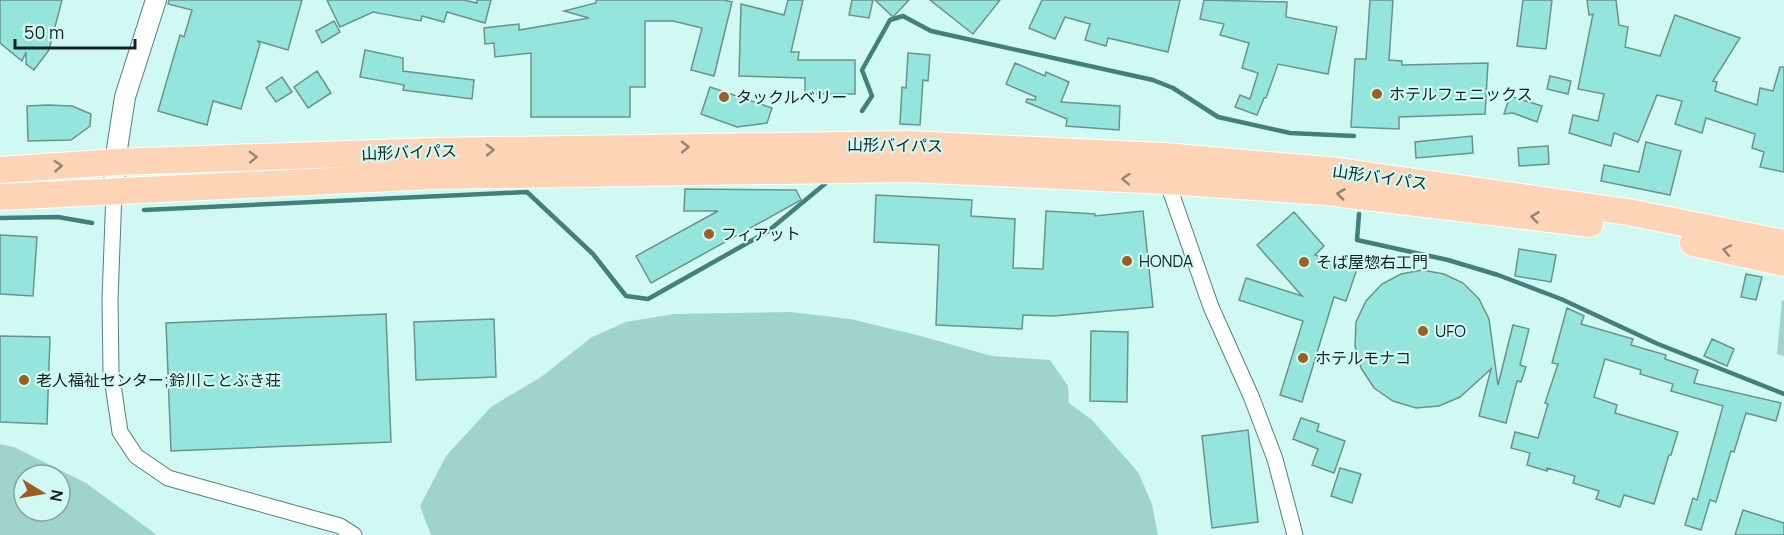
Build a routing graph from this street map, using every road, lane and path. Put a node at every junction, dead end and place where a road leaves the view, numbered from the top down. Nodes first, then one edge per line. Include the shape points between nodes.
1 (156, 0) edge
2 (114, 162) junction
3 (0, 170) edge
4 (1167, 181) junction
5 (114, 191) junction
6 (0, 197) edge
7 (1784, 243) edge
8 (1784, 263) edge
9 (354, 535) edge
10 (1295, 535) edge

1 - 2 street via 125,98
3 -> 2 highway, 山形バイパス
2 - 5 street
2 -> 7 highway, 山形バイパス via 433,151 908,144 1164,156 1338,171 1628,212
4 -> 5 highway, 山形バイパス via 908,169 433,176
8 -> 4 highway, 山形バイパス via 1631,229 1325,192
4 - 10 street via 1211,306 1275,459
5 - 6 highway, 山形バイパス
5 - 9 street via 111,372 120,432 136,456 168,478 340,526

